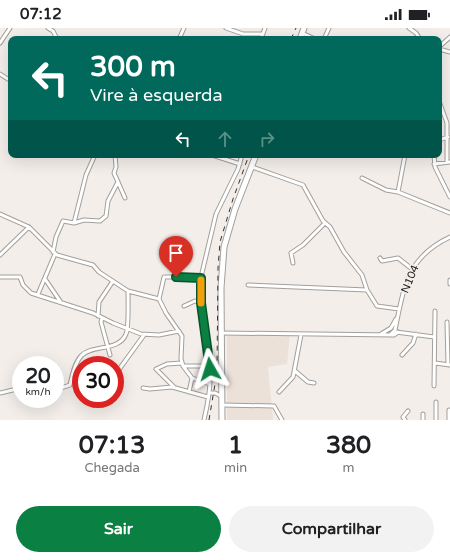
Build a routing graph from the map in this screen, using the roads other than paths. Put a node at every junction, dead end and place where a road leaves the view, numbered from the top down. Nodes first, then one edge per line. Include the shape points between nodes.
1 (10, 28) edge
2 (48, 28) edge
3 (226, 28) edge
4 (265, 28) edge
5 (409, 28) edge
6 (263, 34) joint
7 (56, 36) edge
8 (418, 36) edge
9 (450, 38) edge
10 (0, 43) edge
11 (442, 45) edge
12 (442, 109) edge
13 (448, 137) junction
14 (442, 139) edge
15 (94, 158) edge
16 (115, 158) edge
17 (221, 158) edge
18 (241, 158) edge
19 (255, 158) edge
20 (404, 158) edge
21 (434, 158) edge
22 (449, 162) edge
23 (240, 164) junction
24 (434, 164) junction
25 (252, 167) junction
26 (362, 178) dead end
27 (118, 182) junction
28 (398, 192) junction
29 (450, 197) edge
30 (125, 198) dead end
31 (450, 213) edge
32 (0, 214) edge
33 (74, 223) junction
34 (325, 223) junction
35 (29, 227) junction
36 (450, 237) edge
37 (54, 253) junction
38 (0, 254) edge
39 (380, 258) dead end
40 (293, 263) dead end
41 (412, 269) junction
42 (25, 276) dead end
43 (0, 277) edge
44 (20, 277) junction
45 (201, 278) junction
46 (45, 279) junction
47 (450, 280) edge
48 (113, 281) junction
49 (450, 284) edge
50 (248, 285) dead end
51 (367, 290) junction
52 (128, 291) junction
53 (38, 294) junction
54 (159, 299) junction
55 (60, 301) junction
56 (201, 303) junction
57 (184, 306) dead end
58 (399, 309) junction
59 (435, 311) dead end
60 (398, 314) junction
61 (98, 316) junction
62 (102, 318) junction
63 (447, 322) dead end
64 (127, 328) junction
65 (179, 331) junction
66 (396, 332) junction
67 (222, 333) junction
68 (144, 334) junction
69 (416, 334) junction
70 (302, 335) junction
71 (380, 335) junction
72 (434, 337) junction
73 (109, 346) junction
74 (110, 355) dead end
75 (402, 355) dead end
76 (124, 362) edge
77 (435, 363) junction
78 (183, 365) junction
79 (449, 365) edge
80 (209, 366) junction
81 (295, 371) junction
82 (192, 378) junction
83 (314, 383) dead end
84 (210, 384) junction
85 (434, 386) dead end
86 (64, 387) edge
87 (143, 388) dead end
88 (175, 388) junction
89 (12, 390) edge
90 (189, 392) junction
91 (279, 392) dead end
92 (0, 393) edge
93 (209, 395) junction
94 (221, 396) junction
95 (436, 402) dead end
96 (222, 405) junction
97 (449, 410) edge
98 (408, 411) dead end
99 (423, 414) dead end
100 (204, 420) edge
101 (222, 420) edge
102 (282, 420) edge
103 (405, 420) edge
104 (423, 420) edge
105 (436, 420) edge
106 (449, 420) edge

1 - 10 street
2 - 7 street
3 - 6 street via 242,34
4 - 6 street
5 - 8 street
9 - 11 street
12 - 13 street
13 - 14 street
13 - 22 street
15 - 33 street via 86,175
16 - 27 street via 114,173
17 - 23 street
18 - 23 street
19 - 25 highway
20 - 28 street
21 - 24 street
22 - 24 street
23 - 45 street via 216,214
24 - 29 street
25 - 34 street via 303,185
25 - 67 highway via 234,209 224,246
26 - 28 street via 386,190
27 - 30 street
27 - 33 street via 108,201 107,215 104,219
28 - 31 street
32 - 35 street
33 - 37 street via 63,221 56,236
34 - 40 street via 290,253
34 - 51 street via 362,275
35 - 37 street
35 - 38 street
36 - 41 street, N104 / N104 via 422,254
37 - 46 street
37 - 48 street via 93,265
39 - 41 street via 386,261 398,258
41 - 58 street, N104 / N104
42 - 44 street
43 - 44 street
44 - 53 street via 28,291
45 - 54 street via 164,277
45 - 56 street
46 - 53 street
46 - 55 street
47 - 49 street
48 - 52 street
48 - 61 street via 99,302
50 - 51 street
51 - 58 street via 377,306
52 - 54 street
52 - 64 street
53 - 55 street
54 - 65 street
55 - 61 street
56 - 57 street via 195,302
56 - 80 street
58 - 60 street, N104 / N104
59 - 72 street
60 - 66 street, N104
60 - 71 street, N104 via 390,328
61 - 62 street
62 - 64 street
62 - 73 street
63 - 79 street
64 - 68 street
64 - 73 street via 122,339
65 - 68 street
65 - 78 street via 182,336
66 - 69 street
66 - 71 street via 394,335
67 - 70 street
67 - 94 highway
68 - 76 street
69 - 72 street
69 - 75 street via 413,343
70 - 71 street
70 - 81 street
72 - 77 street
73 - 74 street
73 - 86 street via 83,354 75,366 70,385
77 - 79 street
77 - 85 street
78 - 80 street
78 - 82 street
78 - 88 street via 167,364 156,369
80 - 84 street
81 - 83 street via 308,382
81 - 91 street via 291,381
82 - 84 street
82 - 90 street
84 - 93 street
87 - 88 street
88 - 90 street
89 - 92 street
90 - 93 street
93 - 94 street via 215,393
93 - 100 street
94 - 96 highway
95 - 105 street
96 - 101 highway
96 - 102 street via 274,406
97 - 106 street
98 - 103 street via 403,417
99 - 104 street

